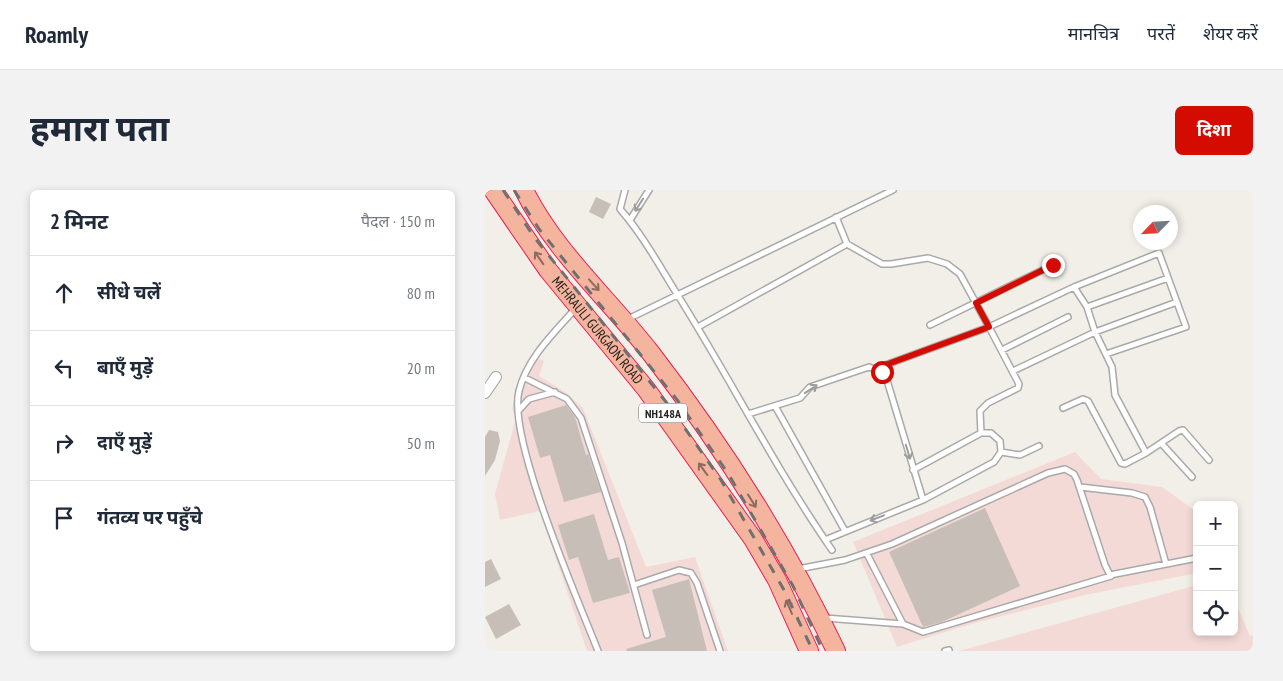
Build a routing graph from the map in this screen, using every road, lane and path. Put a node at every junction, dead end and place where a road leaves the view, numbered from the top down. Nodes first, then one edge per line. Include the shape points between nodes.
1 (493, 190) edge
2 (524, 190) edge
3 (625, 190) edge
4 (649, 190) edge
5 (893, 190) edge
6 (836, 217) junction
7 (630, 220) junction
8 (847, 244) junction
9 (1053, 265) dead end
10 (1168, 278) junction
11 (1074, 287) junction
12 (678, 296) junction
13 (1177, 302) junction
14 (976, 303) junction
15 (578, 306) junction
16 (1087, 308) junction
17 (1068, 317) dead end
18 (625, 320) junction
19 (930, 325) dead end
20 (698, 327) junction
21 (989, 327) junction
22 (1095, 332) junction
23 (1002, 350) junction
24 (1106, 354) junction
25 (877, 368) junction
26 (1013, 371) junction
27 (666, 373) junction
28 (496, 377) dead end
29 (525, 378) junction
30 (646, 389) junction
31 (555, 392) junction
32 (485, 393) edge
33 (775, 406) junction
34 (1063, 408) dead end
35 (519, 410) junction
36 (748, 414) junction
37 (981, 433) junction
38 (1161, 443) junction
39 (1039, 446) dead end
40 (1001, 452) junction
41 (1146, 453) junction
42 (1209, 460) dead end
43 (913, 470) junction
44 (1192, 477) dead end
45 (1080, 487) junction
46 (923, 500) junction
47 (845, 531) junction
48 (825, 540) junction
49 (832, 550) dead end
50 (867, 554) junction
51 (1193, 559) edge
52 (1166, 564) junction
53 (793, 570) junction
54 (1114, 575) junction
55 (634, 585) junction
56 (820, 617) junction
57 (903, 624) junction
58 (647, 635) dead end
59 (598, 651) edge
60 (720, 651) edge
61 (809, 651) edge
62 (835, 651) edge

15 -> 1 highway, MEHRAULI GURGAON ROAD / NH148A via 547,270
2 -> 18 highway, MEHRAULI GURGAON ROAD / NH148A via 566,254
3 - 7 lane via 620,209
4 -> 7 lane
5 - 6 lane
6 - 8 lane
6 - 12 lane
7 - 12 lane
8 - 14 lane via 882,264 928,258 947,264 960,274
8 - 20 lane
9 - 14 lane
10 - 11 lane via 1159,252
10 - 13 lane
10 - 16 lane
11 - 16 lane
11 - 21 lane
12 - 18 lane
12 - 20 lane
13 - 22 lane
13 - 24 lane via 1186,327
14 - 19 lane
14 - 21 lane
15 - 29 lane via 533,358
15 - 30 highway, MEHRAULI GURGAON ROAD / NH148A
16 - 22 lane
17 - 23 lane
18 - 27 highway, MEHRAULI GURGAON ROAD / NH148A
20 - 36 lane
21 - 23 lane
21 - 25 lane
22 - 24 lane
22 - 26 lane
23 - 26 lane
24 - 41 lane via 1113,367 1115,395
33 -> 25 lane via 800,398 810,387 869,367
25 -> 43 lane via 885,377
26 - 37 lane via 1018,388 981,410
27 - 30 highway
27 -> 53 highway, MEHRAULI GURGAON ROAD / NH148A via 722,452
28 - 32 street
29 - 31 lane
29 - 35 lane via 518,393
61 -> 30 highway, MEHRAULI GURGAON ROAD / NH148A via 777,580 753,539
31 - 35 lane via 529,399
31 - 55 lane via 572,403 581,418
33 - 36 lane
33 - 47 lane
34 - 41 lane via 1083,399 1088,401 1121,463
35 - 59 lane via 531,474
36 - 48 lane
37 - 40 lane via 997,436 1002,445
37 - 43 lane
38 - 41 lane
38 - 42 lane via 1183,430
38 - 44 lane
39 - 40 lane via 1020,455
40 - 46 lane via 994,462
43 - 46 lane
45 - 50 lane via 1070,470 1048,473 945,522
45 - 52 lane via 1145,497
45 - 54 lane via 1108,573
46 -> 47 lane
47 - 48 lane
48 - 49 lane
50 - 53 lane
50 - 57 lane
51 - 52 lane
52 - 54 lane
53 - 56 highway, MEHRAULI GURGAON ROAD / NH148A
54 - 57 lane via 923,632
55 - 58 lane
55 - 60 lane via 679,570 691,573
56 - 57 lane
56 - 62 highway, MEHRAULI GURGAON ROAD / NH148A

